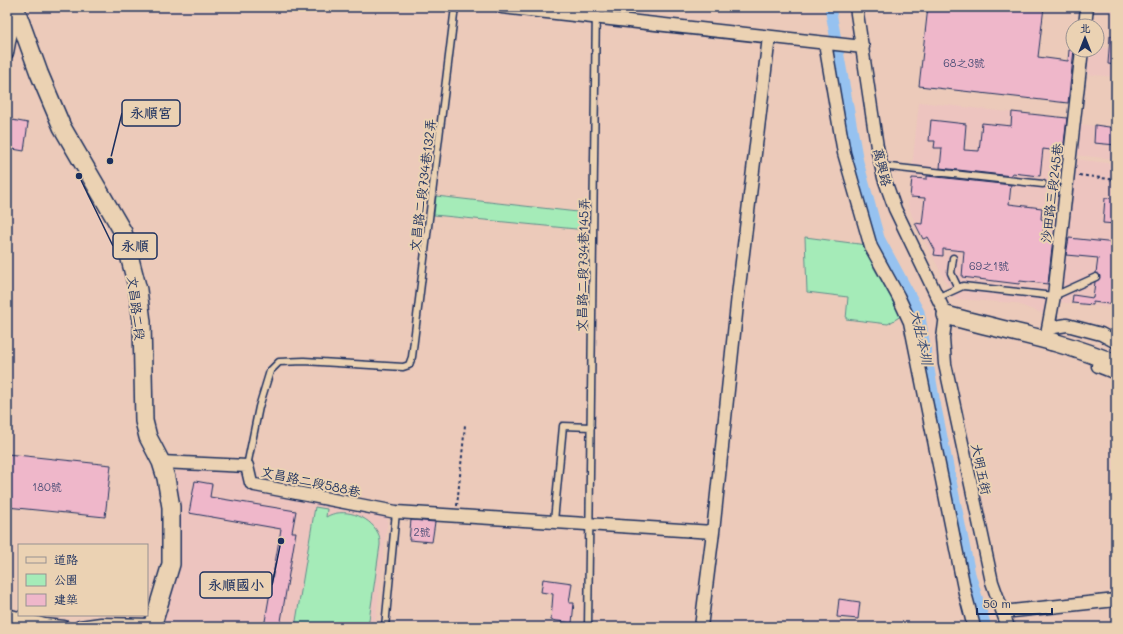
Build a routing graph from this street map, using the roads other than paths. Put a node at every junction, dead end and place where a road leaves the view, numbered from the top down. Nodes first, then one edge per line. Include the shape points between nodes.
1 (455, 7) edge
2 (502, 7) edge
3 (856, 7) edge
4 (1087, 7) edge
5 (15, 8) edge
6 (596, 13) edge
7 (1086, 18) edge
8 (769, 37) junction
9 (825, 43) junction
10 (863, 47) junction
11 (7, 53) edge
12 (1081, 58) edge
13 (881, 166) junction
14 (1043, 184) dead end
15 (953, 258) dead end
16 (1096, 277) dead end
17 (958, 288) junction
18 (1054, 296) junction
19 (939, 297) junction
20 (946, 315) junction
21 (1047, 334) junction
22 (1066, 340) junction
23 (1116, 342) edge
24 (1116, 354) edge
25 (1116, 364) edge
26 (1116, 373) edge
27 (591, 427) junction
28 (161, 462) junction
29 (247, 466) junction
30 (396, 512) junction
31 (554, 521) junction
32 (590, 524) junction
33 (713, 532) junction
34 (1116, 600) edge
35 (1003, 612) junction
36 (7, 615) edge
37 (153, 626) edge
38 (64, 627) edge
39 (80, 627) edge
40 (385, 627) edge
41 (588, 627) edge
42 (701, 627) edge
43 (974, 627) edge
44 (1008, 627) edge

1 - 29 lane, 文昌路二段734巷132弄 via 409,365 403,367 304,361 279,362 270,371 259,407
2 - 6 street
3 - 10 street, 萬興路
4 - 7 street
5 - 11 street
5 - 28 street, 文昌路二段 via 62,127 123,232 138,290 142,322 144,421 148,437
6 - 8 street
6 - 27 lane, 文昌路二段734巷145弄
8 - 9 street
8 - 33 street
9 - 10 street
9 - 43 street via 844,153 871,247 910,322
10 - 13 street, 萬興路
12 - 18 street, 沙田路三段245巷
13 - 14 lane
13 - 19 street, 萬興路 via 895,209
15 - 17 lane via 951,273
16 - 18 lane
17 - 18 lane via 963,286
17 - 19 lane
18 - 21 street, 沙田路三段245巷
19 - 20 street, 萬興路
20 - 21 street via 999,318
20 - 35 street, 大明五街 via 943,338 945,364 992,582
21 - 22 street
21 - 23 street via 1067,325 1101,334
21 - 26 street via 1057,349
22 - 24 street
22 - 25 street
27 - 31 lane via 563,426
27 - 32 lane, 文昌路二段734巷145弄
28 - 29 street, 文昌路二段588巷
28 - 37 street, 文昌路二段 via 171,507 172,543 170,564
29 - 30 street, 文昌路二段588巷 via 251,483 255,486
30 - 31 street
30 - 40 lane
31 - 32 street
32 - 33 street
32 - 41 lane, 文昌路二段734巷145弄
33 - 42 street
34 - 35 street
35 - 44 street, 大明五街
36 - 38 street via 44,625
37 - 39 street via 101,624

